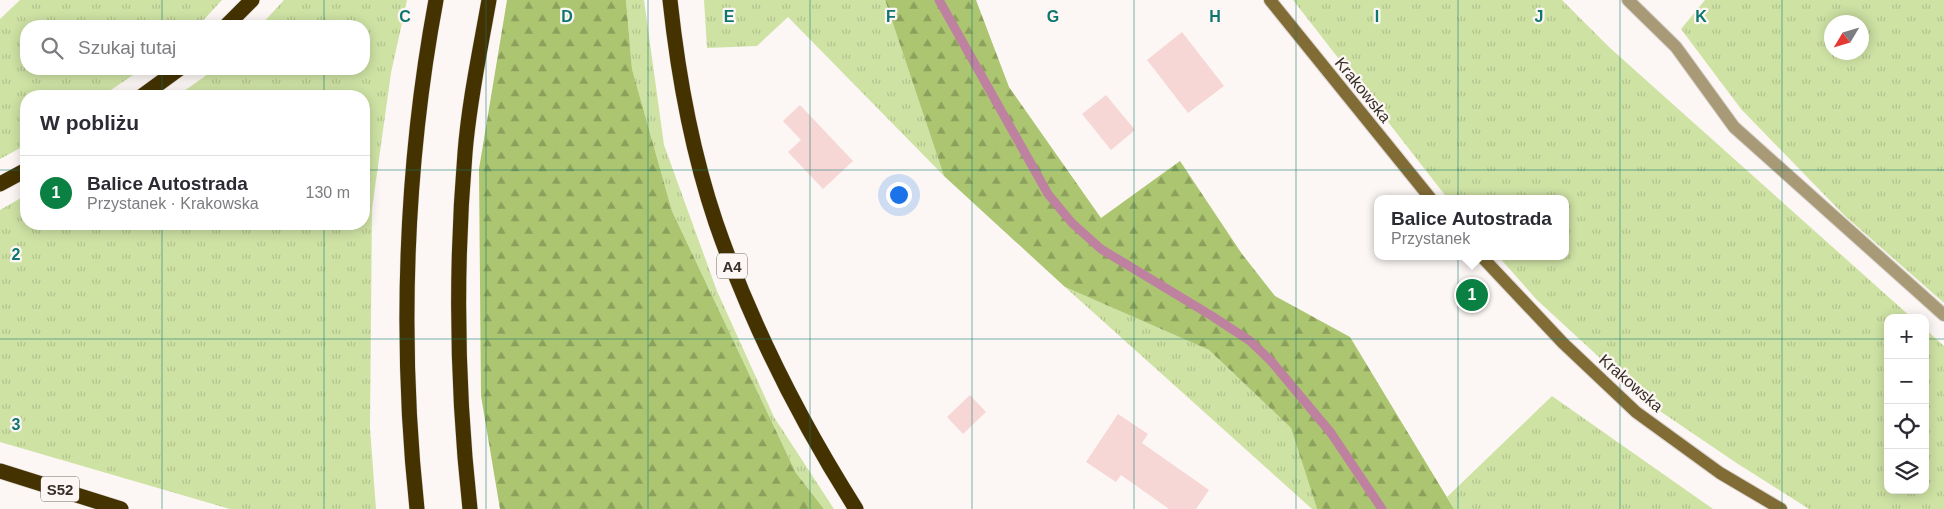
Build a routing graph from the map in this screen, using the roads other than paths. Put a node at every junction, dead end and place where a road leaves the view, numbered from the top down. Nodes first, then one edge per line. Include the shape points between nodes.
1 (252, 0) edge
2 (436, 0) edge
3 (489, 0) edge
4 (670, 0) edge
5 (1270, 0) edge
6 (1628, 0) edge
7 (232, 20) edge
8 (171, 75) edge
9 (150, 90) edge
10 (20, 173) edge
11 (0, 184) edge
12 (1428, 195) edge
13 (1485, 260) edge
14 (1944, 316) edge
15 (0, 471) edge
16 (470, 508) edge
17 (121, 509) edge
18 (417, 509) edge
19 (856, 509) edge
20 (1781, 509) edge

1 - 7 highway
2 - 18 highway via 421,102 408,279 409,390
3 - 16 highway via 465,152 460,250 459,349
4 - 19 highway, A4 via 685,101 716,222 770,357
5 - 12 street, Krakowska
6 - 14 lane via 1676,47 1734,127
8 - 9 highway
10 - 11 highway
13 - 20 street, Krakowska via 1563,344 1636,412 1720,473
15 - 17 highway, S52

